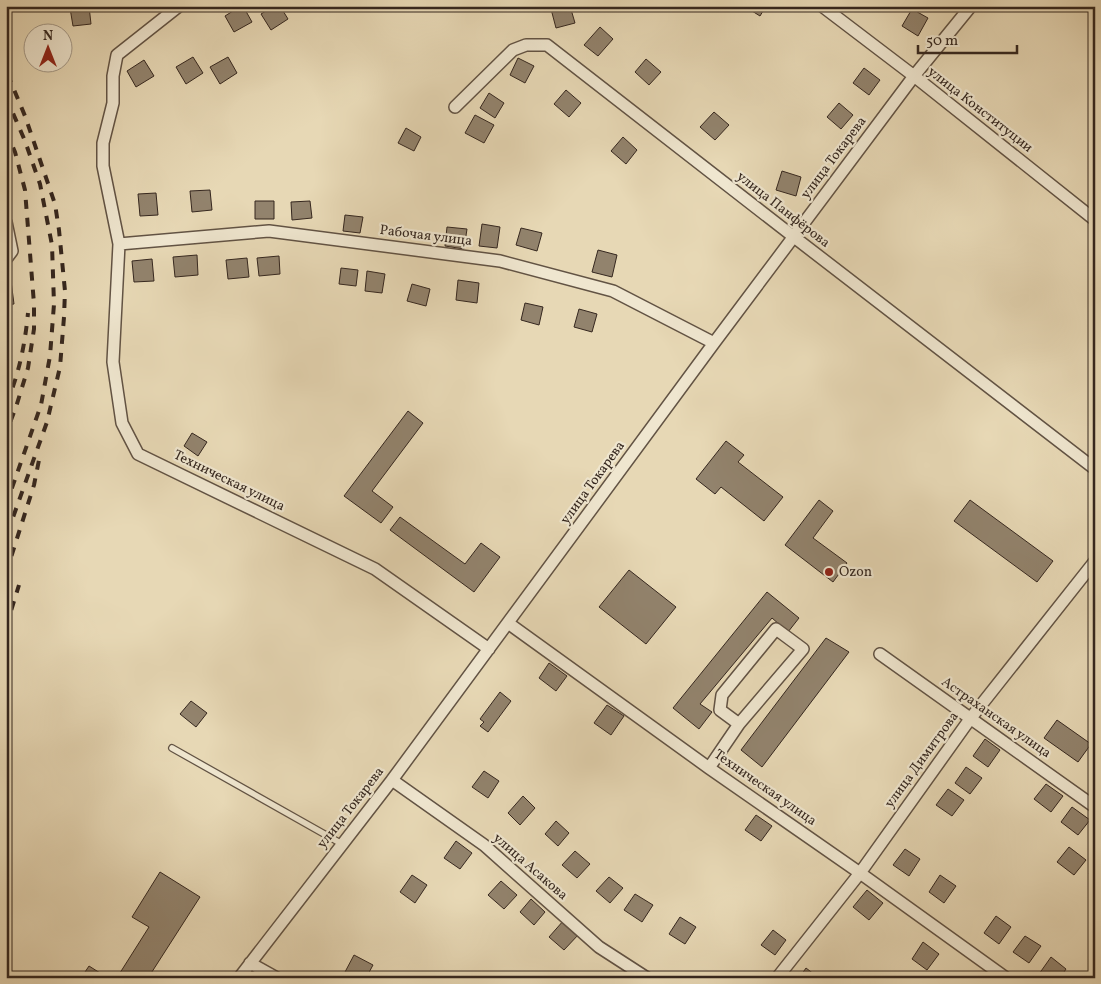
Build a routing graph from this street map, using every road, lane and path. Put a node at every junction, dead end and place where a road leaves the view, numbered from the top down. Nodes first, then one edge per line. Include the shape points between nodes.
1 (179, 6) edge
2 (822, 6) edge
3 (971, 6) edge
4 (914, 76) junction
5 (455, 107) dead end
6 (1095, 220) edge
7 (6, 222) edge
8 (794, 237) junction
9 (119, 244) junction
10 (6, 258) edge
11 (714, 344) junction
12 (1095, 469) edge
13 (1095, 561) edge
14 (508, 623) junction
15 (489, 649) junction
16 (880, 654) dead end
17 (970, 719) junction
18 (739, 724) junction
19 (172, 748) dead end
20 (709, 768) junction
21 (392, 780) junction
22 (1095, 807) edge
23 (342, 844) junction
24 (860, 873) junction
25 (250, 963) junction
26 (239, 978) edge
27 (277, 978) edge
28 (648, 978) edge
29 (777, 978) edge
30 (1006, 978) edge

1 - 9 street, Техническая улица via 117,55 113,103 103,142 103,166
2 - 4 street, улица Конституции
3 - 4 street, улица Токарева
4 - 6 street, улица Конституции
4 - 8 street, улица Токарева
5 - 8 street, улица Панфёрова via 513,50 526,45 547,45
7 - 10 street via 12,251
8 - 11 street, улица Токарева
8 - 12 street, улица Панфёрова
9 - 11 street, Рабочая улица via 270,231 500,261 613,291
9 - 15 street, Техническая улица via 113,362 122,423 138,454 375,569
11 - 14 street, улица Токарева
13 - 17 street, улица Димитрова
14 - 15 street, улица Токарева
14 - 20 street, Техническая улица
15 - 21 street, улица Токарева
16 - 17 street, Астраханская улица
17 - 22 street, Астраханская улица
17 - 24 street, улица Димитрова
18 - 18 street via 803,649 776,629 722,695 720,710
18 - 20 street
19 - 23 lane
20 - 24 street, Техническая улица
21 - 23 street, улица Токарева
21 - 28 street, улица Асакова via 484,845 598,947
23 - 25 street, улица Токарева
24 - 29 street, улица Димитрова
24 - 30 street, Техническая улица
25 - 26 street, улица Токарева
25 - 27 street

